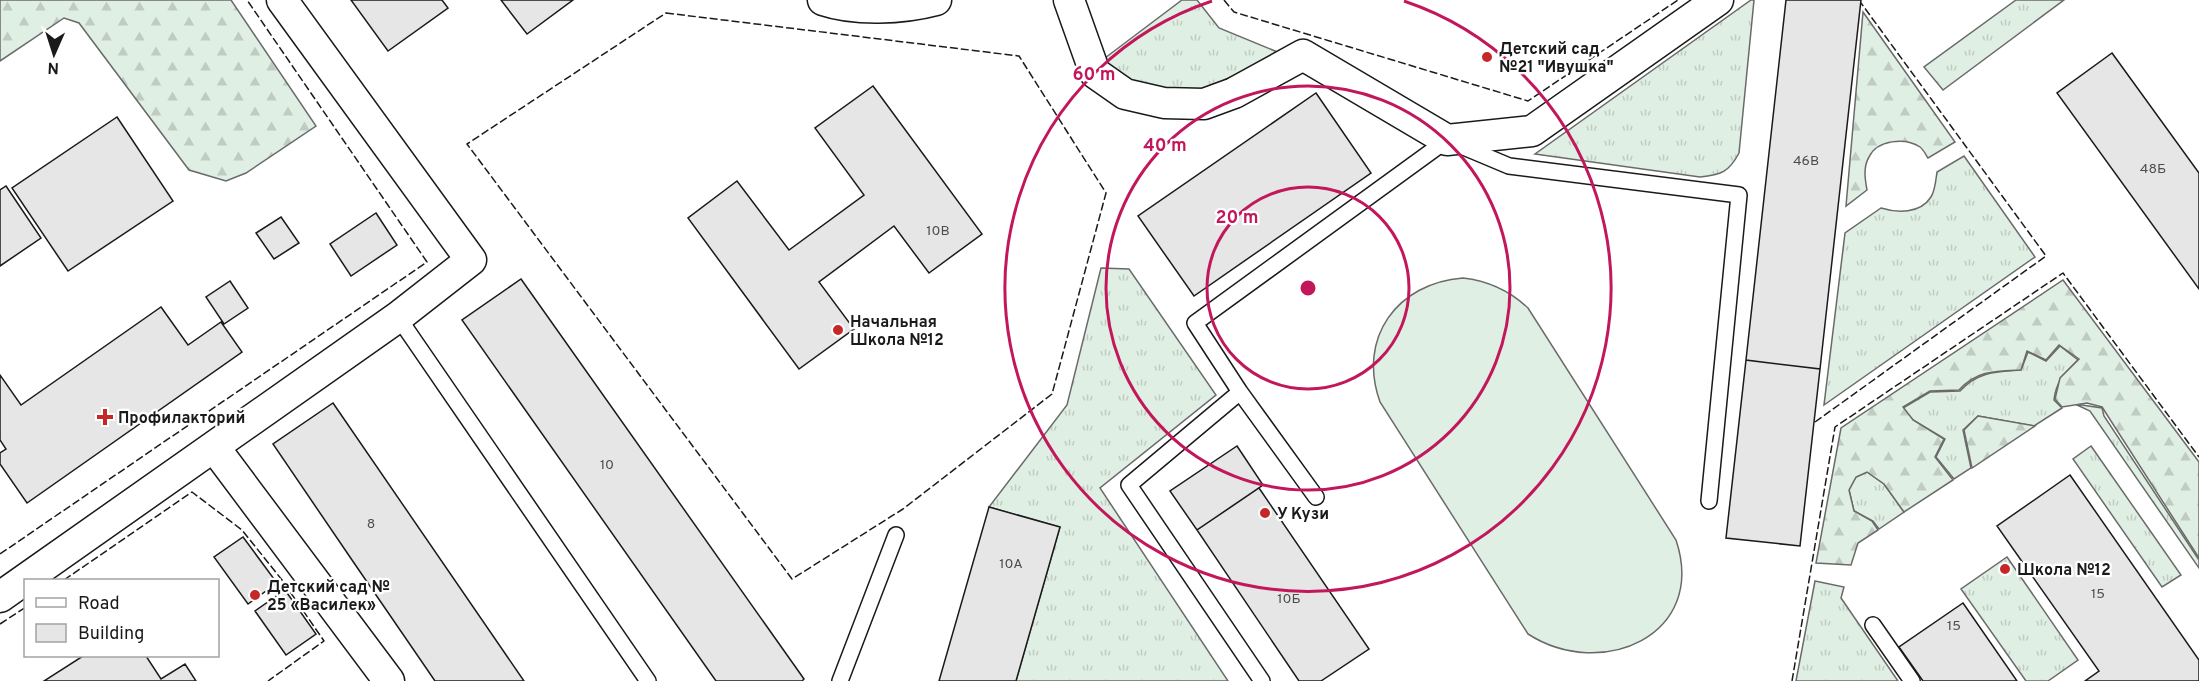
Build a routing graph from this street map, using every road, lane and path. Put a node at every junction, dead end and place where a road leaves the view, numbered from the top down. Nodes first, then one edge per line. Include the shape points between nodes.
1 (282, 0) edge
2 (823, 0) edge
3 (936, 0) edge
4 (1069, 0) edge
5 (1718, 0) edge
6 (1447, 140) junction
7 (398, 317) junction
8 (1240, 392) junction
9 (214, 447) junction
10 (1316, 497) dead end
11 (1709, 501) dead end
12 (896, 535) dead end
13 (26, 579) edge
14 (24, 580) edge
15 (0, 597) edge
16 (1873, 625) dead end
17 (389, 681) edge
18 (648, 681) edge
19 (840, 681) edge
20 (1262, 681) edge
21 (1912, 681) edge

1 - 7 street via 471,260
2 - 3 street via 837,5 870,6
4 - 6 street via 1095,73 1125,94 1164,103 1204,104 1234,93 1303,55
5 - 6 street via 1532,131
6 - 8 lane via 1195,323
6 - 11 lane via 1509,166 1739,195
7 - 9 street
7 - 18 lane
8 - 10 lane
8 - 20 lane via 1130,485
9 - 13 street
9 - 17 street
12 - 19 lane
14 - 15 street
16 - 21 lane

